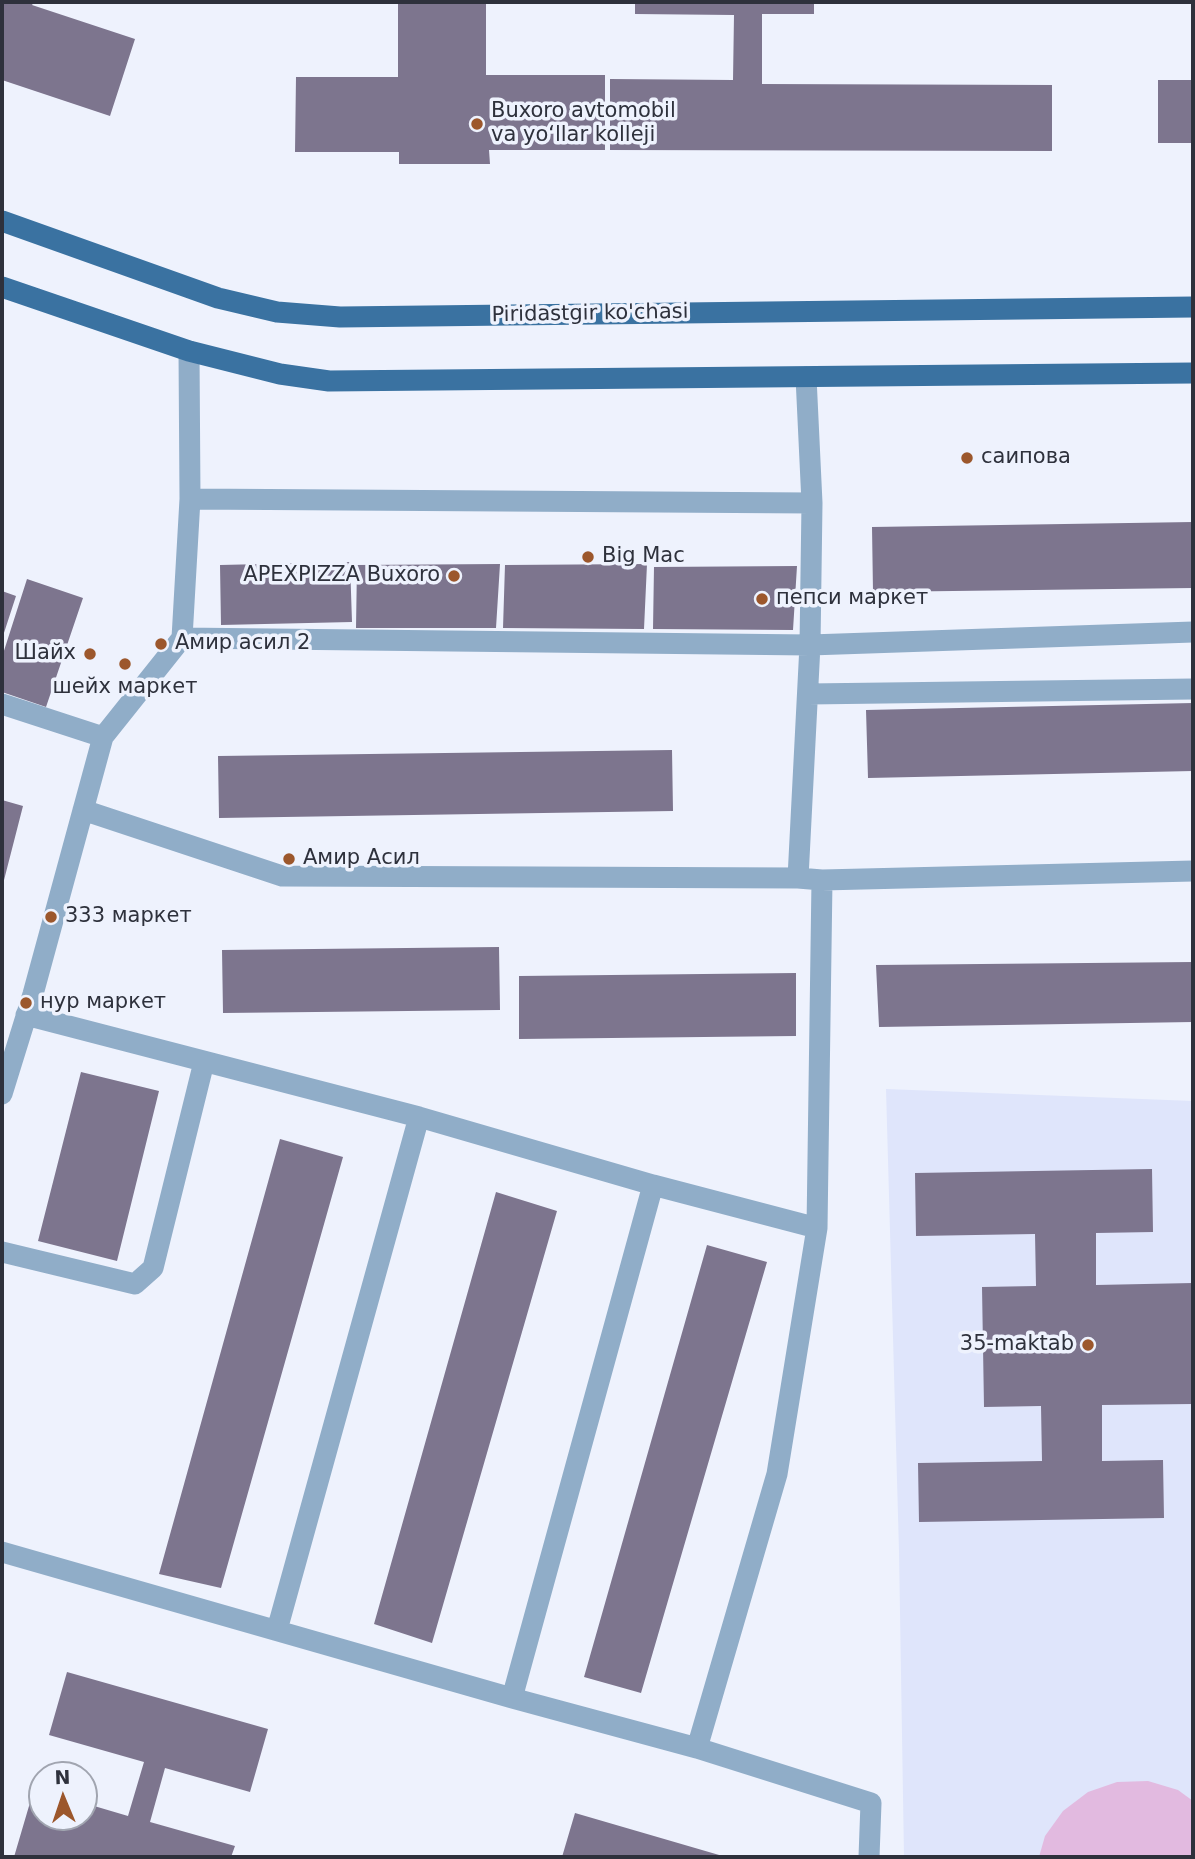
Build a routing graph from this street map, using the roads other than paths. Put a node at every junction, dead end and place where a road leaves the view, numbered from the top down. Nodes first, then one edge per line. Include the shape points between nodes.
1 (2, 221) edge
2 (2, 287) edge
3 (1193, 307) edge
4 (189, 351) junction
5 (1193, 373) edge
6 (806, 377) junction
7 (190, 499) junction
8 (812, 503) junction
9 (1193, 632) edge
10 (182, 638) junction
11 (810, 645) junction
12 (1193, 689) edge
13 (808, 694) junction
14 (2, 704) edge
15 (103, 737) junction
16 (83, 810) junction
17 (1193, 871) edge
18 (798, 878) junction
19 (822, 880) junction
20 (26, 1015) junction
21 (204, 1062) junction
22 (2, 1094) edge
23 (419, 1117) junction
24 (653, 1185) junction
25 (817, 1228) junction
26 (2, 1252) edge
27 (2, 1552) edge
28 (277, 1630) junction
29 (512, 1698) junction
30 (697, 1748) junction
31 (869, 1857) edge

1 - 3 main road, Piridastgir ko'chasi via 218,298 277,312 341,317
2 - 4 main road
4 - 6 main road via 280,374 330,381
4 - 7 street
5 - 6 main road
6 - 8 street
7 - 8 street
7 - 10 street
8 - 11 street
9 - 11 street
10 - 11 street
10 - 15 street
11 - 13 street
12 - 13 street
13 - 18 street
14 - 15 street
15 - 16 street
16 - 18 street via 282,876
16 - 20 street
17 - 19 street
18 - 19 street
19 - 25 street
20 - 21 street
20 - 22 street
21 - 23 street
21 - 26 street via 153,1268 135,1284
23 - 24 street
23 - 28 street
24 - 25 street
24 - 29 street
25 - 30 street via 777,1474
27 - 28 street
28 - 29 street
29 - 30 street
30 - 31 street via 871,1803

